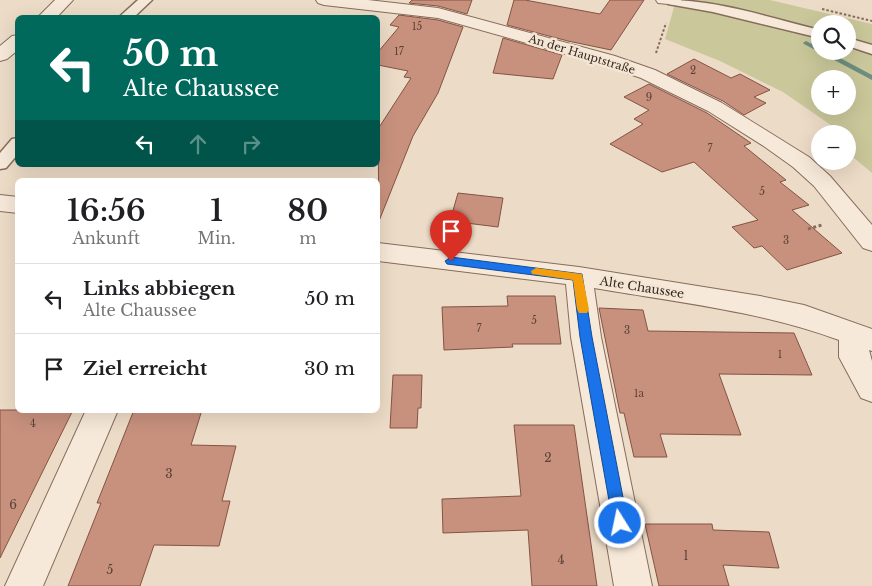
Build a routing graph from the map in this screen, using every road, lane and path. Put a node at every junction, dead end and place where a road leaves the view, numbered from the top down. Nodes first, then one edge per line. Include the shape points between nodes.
1 (65, 0) edge
2 (146, 0) edge
3 (324, 0) edge
4 (669, 1) edge
5 (814, 8) dead end
6 (48, 15) edge
7 (128, 15) edge
8 (872, 21) edge
9 (811, 32) edge
10 (15, 42) edge
11 (856, 45) edge
12 (872, 50) edge
13 (0, 55) edge
14 (648, 74) junction
15 (15, 146) edge
16 (0, 164) edge
17 (0, 203) edge
18 (15, 205) edge
19 (872, 242) edge
20 (380, 252) edge
21 (578, 276) junction
22 (863, 337) edge
23 (872, 390) edge
24 (101, 413) edge
25 (24, 586) edge
26 (633, 586) edge

1 - 6 street
2 - 7 lane
3 - 14 street, An der Hauptstraße via 438,13
4 - 9 lane
4 - 14 path
5 - 8 path
10 - 13 street
11 - 12 lane
14 - 19 street, An der Hauptstraße via 715,107 801,162 822,181
15 - 16 lane
17 - 18 street
20 - 21 street, Alte Chaussee
21 - 22 street, Alte Chaussee via 760,306 804,316
21 - 26 street via 586,337
22 - 23 street via 854,357
24 - 25 street

